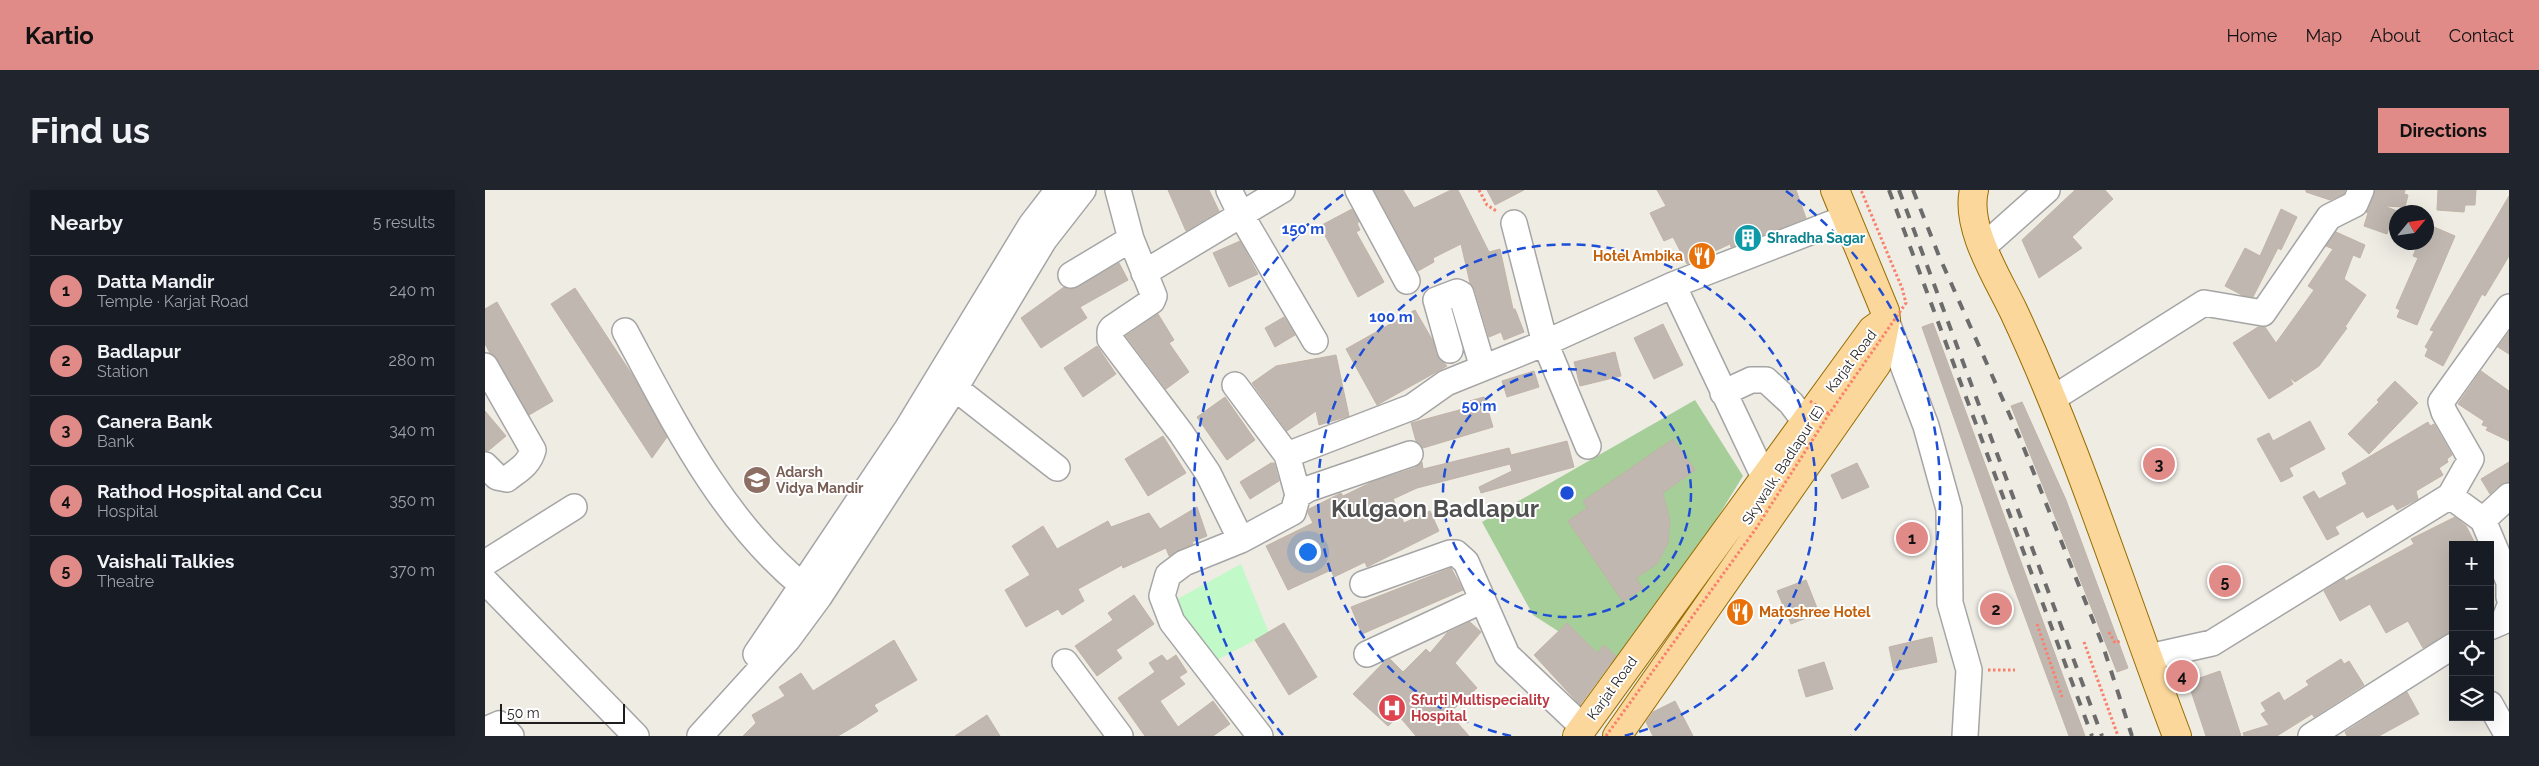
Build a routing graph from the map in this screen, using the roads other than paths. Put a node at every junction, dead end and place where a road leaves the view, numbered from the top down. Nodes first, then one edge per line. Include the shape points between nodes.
1 (1059, 190) edge
2 (1083, 190) edge
3 (1118, 190) edge
4 (1229, 190) edge
5 (1282, 190) edge
6 (1358, 190) edge
7 (1835, 190) edge
8 (1975, 190) edge
9 (2047, 190) edge
10 (2361, 190) edge
11 (1241, 214) junction
12 (1845, 218) junction
13 (1514, 223) road end
14 (1131, 239) junction
15 (1983, 247) junction
16 (1144, 273) junction
17 (1071, 275) dead end
18 (1407, 281) dead end
19 (1673, 285) junction
20 (2509, 307) edge
21 (1886, 320) junction
22 (625, 331) dead end
23 (1315, 341) dead end
24 (1545, 343) junction
25 (1450, 350) dead end
26 (485, 366) edge
27 (1483, 368) junction
28 (1235, 385) dead end
29 (955, 388) junction
30 (1723, 393) junction
31 (2052, 399) junction
32 (1815, 413) junction
33 (1588, 446) dead end
34 (1410, 454) dead end
35 (1287, 455) junction
36 (485, 465) edge
37 (1057, 468) dead end
38 (1765, 479) junction
39 (1298, 495) junction
40 (2450, 496) junction
41 (2509, 496) edge
42 (574, 507) dead end
43 (2483, 520) junction
44 (1241, 540) junction
45 (485, 563) edge
46 (485, 581) edge
47 (1363, 584) dead end
48 (803, 586) junction
49 (2509, 596) edge
50 (1483, 600) junction
51 (2449, 649) edge
52 (1367, 654) dead end
53 (2149, 657) junction
54 (1065, 662) dead end
55 (2494, 712) edge
56 (485, 730) edge
57 (1589, 733) edge
58 (511, 736) edge
59 (636, 736) edge
60 (683, 736) edge
61 (700, 736) edge
62 (1120, 736) edge
63 (1260, 736) edge
64 (1617, 736) edge
65 (1965, 736) edge
66 (2177, 736) edge
67 (2311, 736) edge
68 (2507, 736) edge

1 - 48 street via 1031,225 907,429
2 - 29 street via 1044,240
3 - 14 street
4 - 11 street
5 - 11 street
6 - 18 street
7 - 12 main road
8 - 15 main road via 1972,199 1978,237
9 - 15 street
10 - 31 street via 2355,204 2329,217 2263,313 2204,303
11 - 16 street
11 - 23 street
12 - 19 street
12 - 21 main road
13 - 24 street
14 - 16 street
14 - 17 street
15 - 31 main road
16 - 44 street via 1154,298 1112,328 1111,339 1208,473
19 - 24 street
19 - 30 street
20 - 40 street via 2441,402 2471,459
21 - 32 main road, Karjat Road via 1872,330
21 - 64 main road, Karjat Road via 1877,364
21 - 65 street via 1926,426 1949,509 1950,603 1969,670
22 - 48 street via 712,483 751,537
24 - 27 street
24 - 33 street
25 - 27 street via 1436,300 1457,292 1461,294
26 - 36 street via 533,450 525,466 507,479 497,477
27 - 35 street via 1446,383 1412,407
28 - 35 street
29 - 37 street
29 - 61 street via 819,597 788,639
30 - 32 street via 1751,380 1766,380 1791,403
30 - 38 street
31 - 53 main road
32 - 38 main road, Karjat Road
34 - 39 street
35 - 39 street
38 - 57 main road, Karjat Road
39 - 44 street via 1293,512
40 - 43 street
40 - 53 street via 2212,643
41 - 43 street
42 - 45 street
43 - 49 street via 2509,582
44 - 63 street via 1184,563 1168,576 1162,596 1173,622
46 - 59 street
47 - 50 street via 1456,552 1467,562
48 - 60 street via 739,678
50 - 52 street
50 - 57 street via 1507,654
51 - 67 street
53 - 66 main road
54 - 62 street
55 - 68 street
56 - 58 street via 499,724

